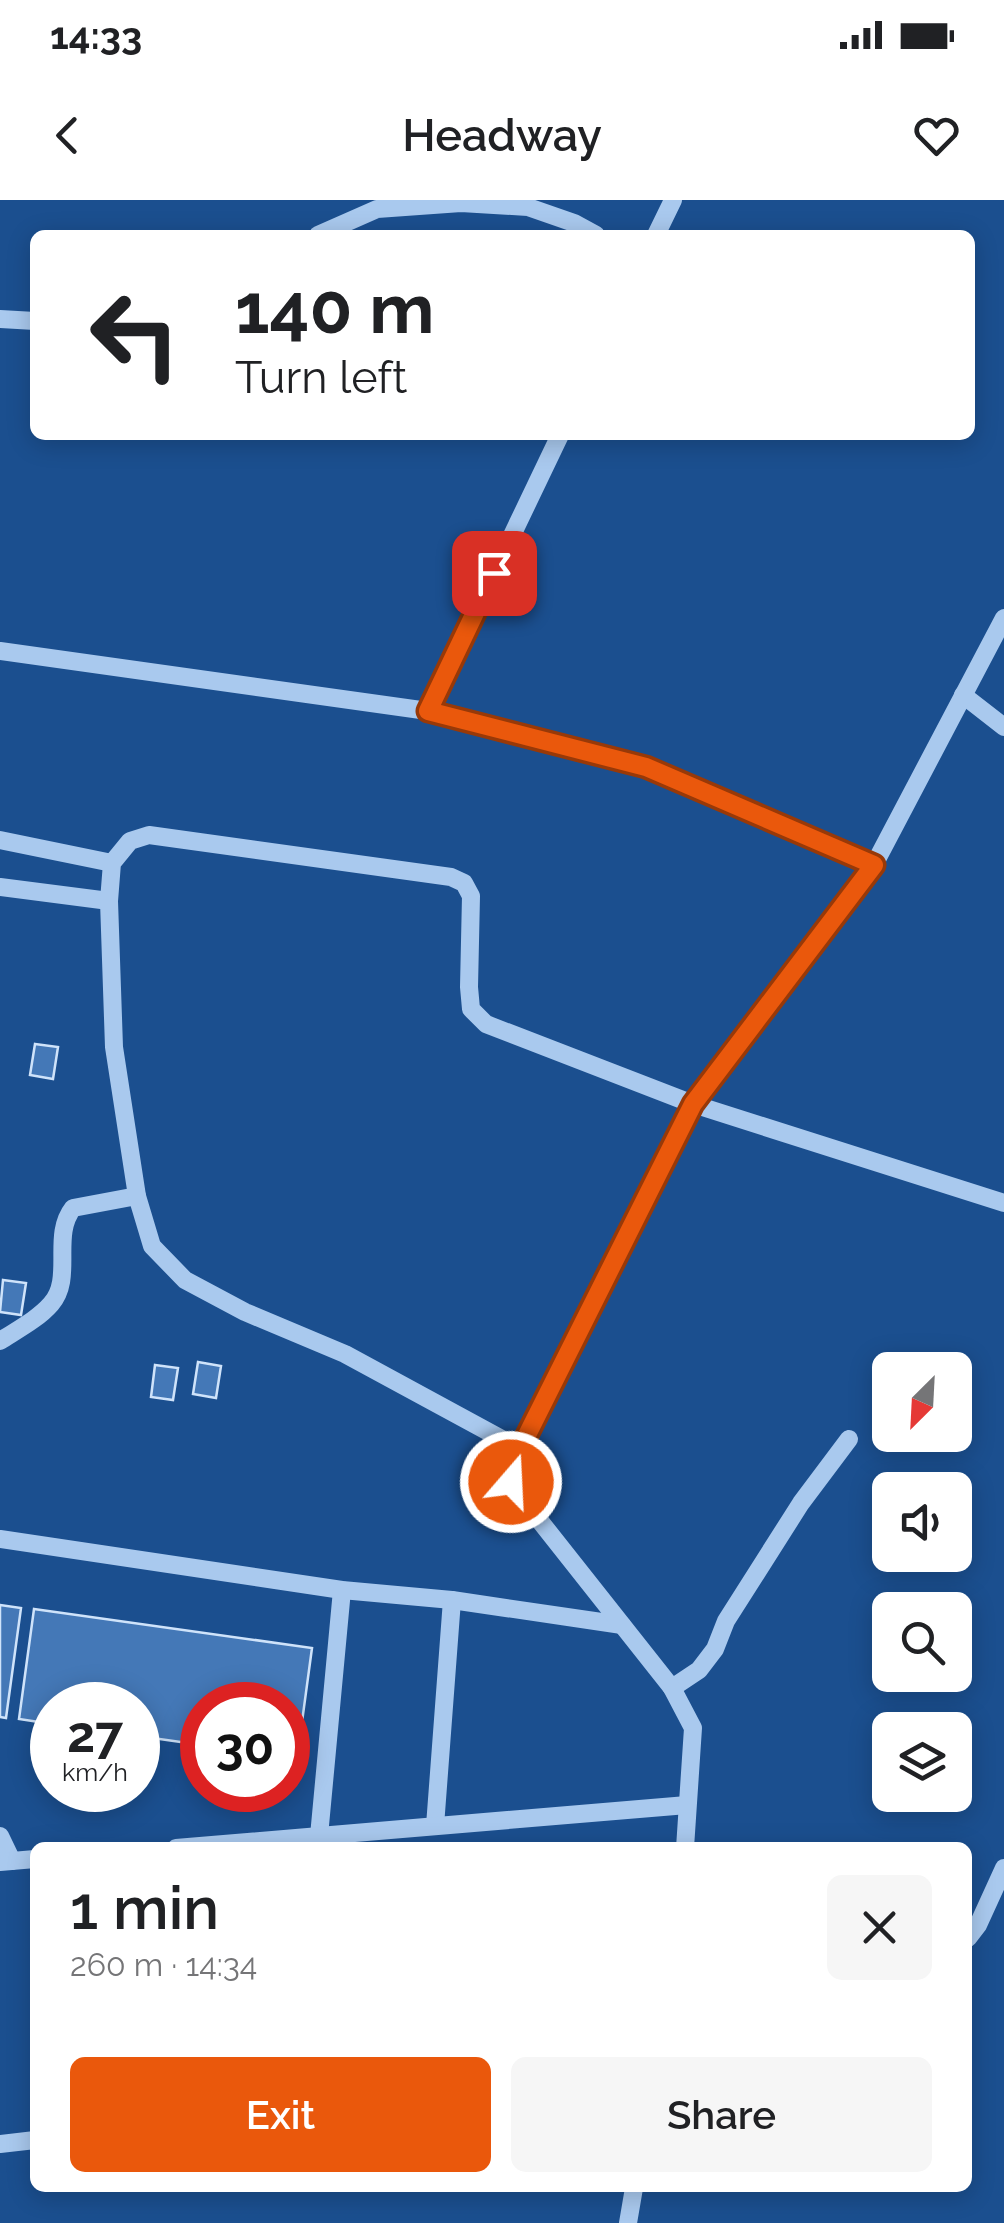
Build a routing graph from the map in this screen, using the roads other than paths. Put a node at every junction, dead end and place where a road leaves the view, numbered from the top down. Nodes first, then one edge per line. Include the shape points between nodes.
1 (673, 200) edge
2 (329, 230) edge
3 (587, 230) edge
4 (658, 230) edge
5 (0, 318) edge
6 (30, 321) edge
7 (558, 440) edge
8 (1004, 618) edge
9 (0, 651) edge
10 (963, 695) junction
11 (428, 711) junction
12 (1004, 727) edge
13 (0, 840) edge
14 (112, 863) junction
15 (874, 865) junction
16 (0, 886) edge
17 (109, 901) junction
18 (693, 1104) junction
19 (137, 1196) junction
20 (1004, 1203) edge
21 (0, 1340) edge
22 (849, 1439) dead end
23 (520, 1449) junction
24 (0, 1539) edge
25 (342, 1590) junction
26 (452, 1600) junction
27 (622, 1625) junction
28 (672, 1688) junction
29 (687, 1806) junction
30 (435, 1826) junction
31 (0, 1836) edge
32 (319, 1836) junction
33 (248, 1842) edge
34 (692, 1842) edge
35 (6, 1861) edge
36 (1004, 1868) edge
37 (972, 1933) edge
38 (30, 2141) edge
39 (0, 2144) edge
40 (633, 2192) edge
41 (628, 2223) edge

1 - 4 street
2 - 3 street via 377,209 461,203 528,207
5 - 6 street
7 - 11 street
8 - 10 street
9 - 11 street
10 - 12 street
10 - 15 street
11 - 15 street via 646,767
13 - 14 street
14 - 17 street
14 - 18 street via 130,841 149,835 451,878 471,896 472,1009 486,1024
15 - 18 street
16 - 17 street
17 - 19 street via 114,1047
18 - 20 street
18 - 23 street
19 - 21 street via 73,1208 64,1220 53,1303
19 - 23 street via 152,1246 184,1280 345,1354
22 - 28 street via 773,1547 715,1649
23 - 27 street via 511,1482
24 - 25 street
25 - 26 street
25 - 32 street
26 - 27 street
26 - 30 street
27 - 28 street
28 - 29 street via 693,1728
29 - 30 street
29 - 34 street
30 - 32 street
31 - 35 street
32 - 33 street
36 - 37 street
38 - 39 street
40 - 41 street

